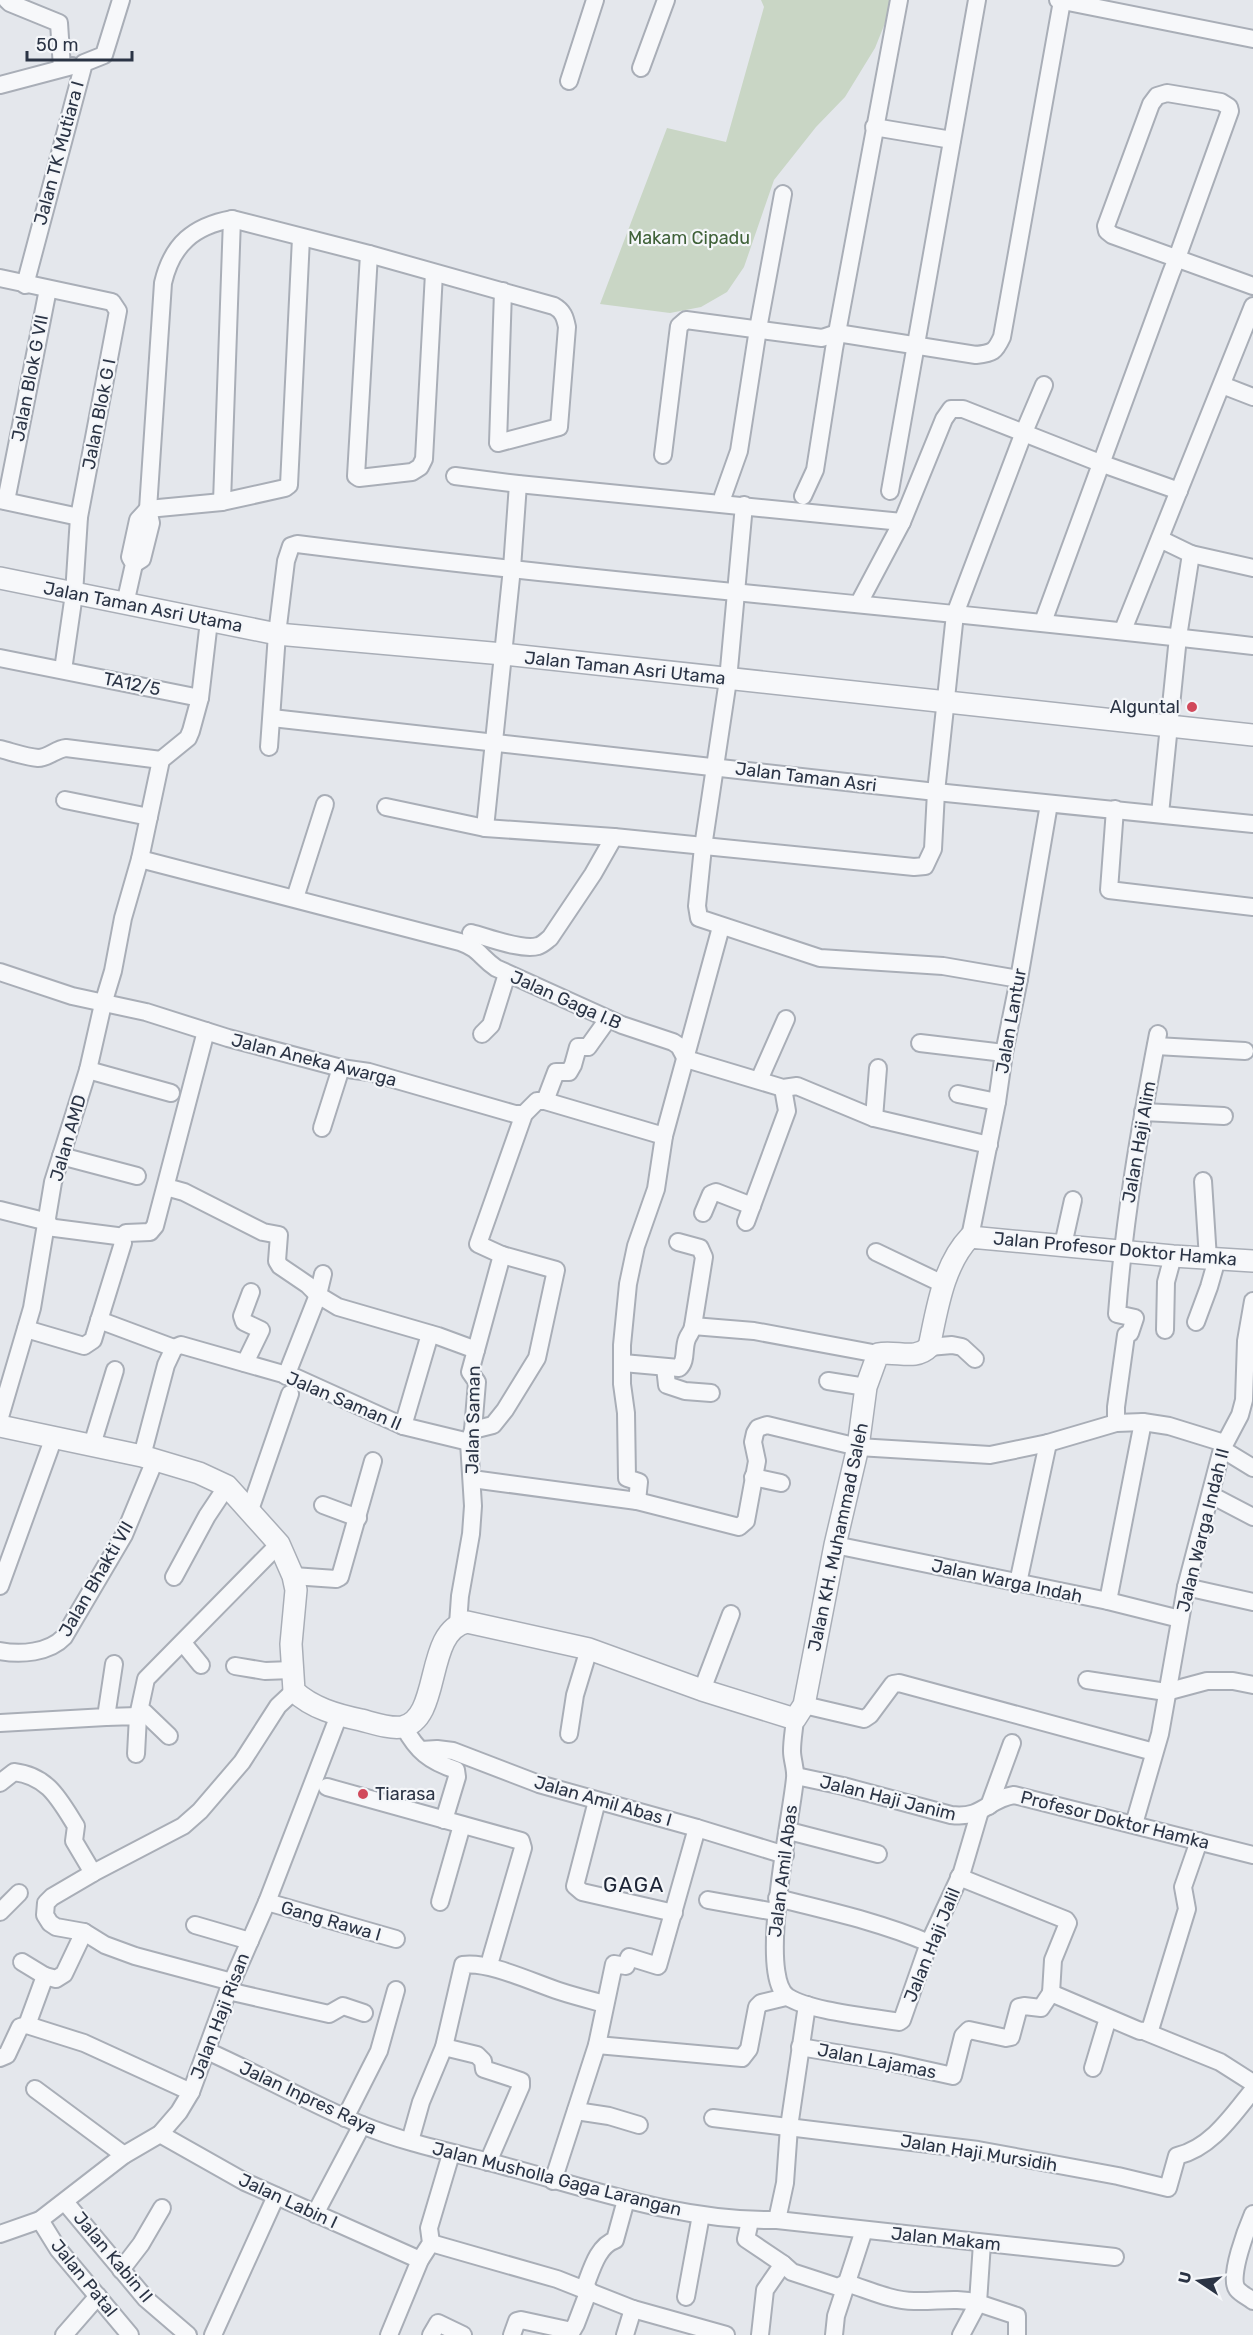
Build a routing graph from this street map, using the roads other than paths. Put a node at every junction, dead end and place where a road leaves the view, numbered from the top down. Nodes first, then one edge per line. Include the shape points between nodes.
1 (7, 0) edge
2 (121, 0) edge
3 (593, 0) edge
4 (666, 0) edge
5 (898, 0) edge
6 (977, 0) edge
7 (1060, 0) edge
8 (1253, 39) edge
9 (84, 63) junction
10 (62, 68) junction
11 (641, 68) dead end
12 (569, 81) dead end
13 (0, 85) edge
14 (874, 127) junction
15 (952, 140) junction
16 (783, 194) dead end
17 (232, 219) junction
18 (301, 238) junction
19 (369, 254) junction
20 (1177, 258) junction
21 (434, 273) junction
22 (0, 278) edge
23 (25, 285) junction
24 (1253, 286) edge
25 (48, 289) junction
26 (503, 291) junction
27 (1253, 306) edge
28 (758, 329) junction
29 (837, 333) junction
30 (916, 345) junction
31 (1044, 385) dead end
32 (1222, 385) junction
33 (1253, 397) edge
34 (1024, 432) junction
35 (663, 455) dead end
36 (1100, 463) junction
37 (455, 476) dead end
38 (518, 484) junction
39 (890, 491) dead end
40 (1179, 491) junction
41 (723, 496) dead end
42 (803, 496) dead end
43 (3, 501) edge
44 (222, 502) junction
45 (744, 505) junction
46 (148, 509) junction
47 (79, 517) junction
48 (902, 522) junction
49 (1160, 539) junction
50 (1191, 554) junction
51 (512, 568) junction
52 (1253, 568) edge
53 (0, 578) edge
54 (735, 593) junction
55 (79, 595) junction
56 (859, 603) junction
57 (125, 604) junction
58 (956, 614) junction
59 (209, 621) junction
60 (1043, 622) junction
61 (1123, 630) junction
62 (277, 634) junction
63 (1178, 637) junction
64 (1253, 646) edge
65 (503, 654) junction
66 (0, 658) edge
67 (63, 670) junction
68 (728, 680) junction
69 (200, 699) junction
70 (945, 702) junction
71 (272, 718) junction
72 (1168, 726) junction
73 (1253, 735) edge
74 (495, 743) junction
75 (269, 747) dead end
76 (0, 749) edge
77 (161, 760) junction
78 (714, 766) junction
79 (936, 792) junction
80 (65, 800) dead end
81 (325, 804) dead end
82 (1049, 804) junction
83 (386, 807) dead end
84 (1115, 810) junction
85 (1160, 814) junction
86 (149, 817) junction
87 (1253, 824) edge
88 (485, 828) junction
89 (614, 837) junction
90 (703, 847) junction
91 (140, 859) junction
92 (295, 898) junction
93 (1253, 907) edge
94 (721, 927) junction
95 (471, 933) dead end
96 (0, 972) edge
97 (507, 974) junction
98 (1019, 979) junction
99 (103, 1004) junction
100 (608, 1019) junction
101 (786, 1019) dead end
102 (206, 1031) junction
103 (482, 1034) dead end
104 (920, 1043) dead end
105 (1245, 1051) dead end
106 (1004, 1053) junction
107 (686, 1059) junction
108 (341, 1068) junction
109 (878, 1068) dead end
110 (88, 1070) junction
111 (759, 1080) junction
112 (783, 1088) junction
113 (171, 1093) dead end
114 (958, 1094) dead end
115 (545, 1101) junction
116 (997, 1102) junction
117 (1143, 1112) junction
118 (525, 1114) junction
119 (1224, 1116) dead end
120 (874, 1118) junction
121 (322, 1128) dead end
122 (664, 1136) junction
123 (988, 1145) junction
124 (61, 1156) junction
125 (137, 1176) dead end
126 (1203, 1181) dead end
127 (166, 1187) junction
128 (1073, 1200) dead end
129 (752, 1206) junction
130 (0, 1210) edge
131 (703, 1214) dead end
132 (746, 1222) dead end
133 (47, 1224) junction
134 (970, 1237) junction
135 (121, 1238) junction
136 (678, 1242) dead end
137 (1063, 1245) junction
138 (1122, 1250) junction
139 (876, 1252) dead end
140 (502, 1255) junction
141 (1173, 1256) junction
142 (1212, 1259) junction
143 (1253, 1261) edge
144 (323, 1274) dead end
145 (943, 1284) junction
146 (251, 1292) dead end
147 (318, 1295) junction
148 (1253, 1301) edge
149 (99, 1320) junction
150 (1196, 1322) dead end
151 (693, 1326) junction
152 (26, 1329) junction
153 (1165, 1330) dead end
154 (430, 1334) junction
155 (180, 1347) junction
156 (929, 1347) junction
157 (476, 1350) junction
158 (878, 1354) junction
159 (975, 1359) dead end
160 (245, 1363) junction
161 (623, 1363) junction
162 (665, 1367) junction
163 (115, 1370) dead end
164 (286, 1376) junction
165 (828, 1381) dead end
166 (866, 1388) junction
167 (711, 1393) dead end
168 (290, 1394) dead end
169 (0, 1417) edge
170 (1247, 1418) edge
171 (1143, 1422) junction
172 (1116, 1423) junction
173 (0, 1426) edge
174 (403, 1426) junction
175 (471, 1436) junction
176 (54, 1437) junction
177 (1048, 1443) junction
178 (92, 1445) junction
179 (1223, 1446) junction
180 (858, 1447) junction
181 (149, 1458) junction
182 (373, 1461) dead end
183 (1253, 1468) edge
184 (753, 1477) junction
185 (471, 1479) junction
186 (781, 1483) dead end
187 (227, 1486) junction
188 (1211, 1495) junction
189 (637, 1501) junction
190 (322, 1505) dead end
191 (250, 1510) junction
192 (1253, 1516) edge
193 (358, 1518) junction
194 (279, 1544) junction
195 (834, 1545) junction
196 (3, 1569) edge
197 (293, 1576) junction
198 (174, 1577) dead end
199 (1018, 1583) junction
200 (0, 1586) edge
201 (1186, 1587) junction
202 (1108, 1601) junction
203 (1253, 1602) edge
204 (731, 1614) dead end
205 (1180, 1619) junction
206 (458, 1624) junction
207 (183, 1643) junction
208 (589, 1649) junction
209 (0, 1651) edge
210 (114, 1664) dead end
211 (201, 1665) dead end
212 (235, 1666) dead end
213 (293, 1680) junction
214 (1087, 1680) dead end
215 (1253, 1685) edge
216 (702, 1690) junction
217 (1166, 1692) junction
218 (799, 1712) junction
219 (339, 1715) junction
220 (138, 1716) junction
221 (105, 1717) junction
222 (0, 1723) edge
223 (404, 1727) junction
224 (569, 1734) dead end
225 (169, 1736) dead end
226 (1012, 1743) dead end
227 (421, 1750) junction
228 (1154, 1752) junction
229 (136, 1754) dead end
230 (3, 1774) edge
231 (796, 1776) junction
232 (327, 1787) dead end
233 (597, 1801) junction
234 (985, 1808) junction
235 (444, 1820) junction
236 (1134, 1824) junction
237 (462, 1825) junction
238 (697, 1827) junction
239 (789, 1831) junction
240 (1199, 1841) junction
241 (878, 1854) dead end
242 (785, 1855) junction
243 (1253, 1855) edge
244 (93, 1873) junction
245 (959, 1877) junction
246 (19, 1893) dead end
247 (708, 1900) dead end
248 (267, 1902) junction
249 (440, 1902) dead end
250 (776, 1905) junction
251 (0, 1912) edge
252 (674, 1913) junction
253 (195, 1925) dead end
254 (84, 1932) junction
255 (396, 1939) dead end
256 (250, 1941) junction
257 (928, 1943) junction
258 (491, 1958) dead end
259 (22, 1962) dead end
260 (45, 1976) junction
261 (230, 1987) junction
262 (396, 1990) dead end
263 (1051, 1993) junction
264 (786, 1996) junction
265 (605, 2004) junction
266 (807, 2005) junction
267 (364, 2013) dead end
268 (1108, 2018) junction
269 (27, 2025) junction
270 (1148, 2031) junction
271 (597, 2045) junction
272 (444, 2047) junction
273 (800, 2047) junction
274 (207, 2051) junction
275 (0, 2058) edge
276 (1093, 2068) dead end
277 (1253, 2083) edge
278 (36, 2089) dead end
279 (1253, 2091) edge
280 (191, 2092) junction
281 (576, 2111) junction
282 (345, 2118) junction
283 (713, 2118) dead end
284 (362, 2125) junction
285 (639, 2125) dead end
286 (789, 2127) junction
287 (160, 2134) junction
288 (410, 2141) junction
289 (451, 2154) junction
290 (124, 2155) junction
291 (488, 2162) junction
292 (553, 2181) junction
293 (276, 2196) junction
294 (626, 2200) junction
295 (65, 2202) junction
296 (162, 2208) dead end
297 (315, 2214) junction
298 (1253, 2214) edge
299 (701, 2215) junction
300 (40, 2220) junction
301 (777, 2220) junction
302 (750, 2221) junction
303 (864, 2230) junction
304 (0, 2234) edge
305 (431, 2243) junction
306 (982, 2243) junction
307 (1115, 2257) dead end
308 (420, 2260) junction
309 (783, 2264) junction
310 (121, 2270) junction
311 (846, 2283) junction
312 (586, 2289) junction
313 (98, 2296) junction
314 (686, 2297) dead end
315 (1253, 2301) edge
316 (978, 2303) junction
317 (633, 2309) junction
318 (706, 2333) edge
319 (64, 2335) edge
320 (130, 2335) edge
321 (188, 2335) edge
322 (213, 2335) edge
323 (390, 2335) edge
324 (432, 2335) edge
325 (464, 2335) edge
326 (512, 2335) edge
327 (626, 2335) edge
328 (726, 2335) edge
329 (760, 2335) edge
330 (834, 2335) edge
331 (961, 2335) edge
332 (1017, 2335) edge

1 - 10 street via 59,23
2 - 9 street, Jalan TK Mutiara I via 104,55
3 - 12 street
4 - 11 street
5 - 14 street
6 - 15 street
7 - 8 street
7 - 30 street via 1002,337 991,353 976,355
9 - 10 street
9 - 23 street, Jalan TK Mutiara I
10 - 13 street
14 - 15 street
14 - 29 street
15 - 30 street
16 - 28 street
17 - 18 street
17 - 44 street
17 - 46 street via 193,233 179,246 166,269
18 - 19 street
18 - 44 street via 290,480 285,488
19 - 21 street
19 - 21 street via 356,476 359,478 412,472 424,459
20 - 20 street via 1230,111 1221,102 1167,93 1157,96 1151,104 1106,226 1112,235
20 - 24 street
20 - 36 street
21 - 26 street
22 - 23 street
23 - 25 street
25 - 43 street, Jalan Blok G VII
25 - 47 street, Jalan Blok G I via 112,302 118,311
26 - 26 street via 497,438 498,443 559,427 567,327 566,317 554,306
27 - 32 street
28 - 29 street via 822,338
28 - 35 street via 686,320 679,326
28 - 41 street via 739,451
29 - 30 street
29 - 42 street via 814,470
30 - 39 street
31 - 34 street
32 - 33 street
32 - 40 street
34 - 36 street
34 - 48 street via 963,409 951,409
34 - 58 street
36 - 40 street
36 - 60 street
37 - 38 street
38 - 45 street
38 - 51 street
40 - 49 street
43 - 47 street
44 - 46 street
45 - 48 street
45 - 54 street
46 - 57 street via 138,520
47 - 55 street, Jalan Blok G I
48 - 56 street
49 - 50 street
49 - 61 street
50 - 52 street
50 - 63 street
51 - 54 street
51 - 62 street via 297,544 291,546 286,561
51 - 65 street
53 - 55 street, Jalan Taman Asri Utama
54 - 56 street
54 - 68 street
55 - 57 street, Jalan Taman Asri Utama
55 - 67 street, Jalan Blok G I
56 - 58 street
57 - 59 street, Jalan Taman Asri Utama
58 - 60 street
58 - 70 street
59 - 62 street, Jalan Taman Asri Utama
59 - 69 street
60 - 61 street
61 - 63 street
62 - 65 street, Jalan Taman Asri Utama
62 - 71 street
63 - 64 street
63 - 72 street
65 - 68 street, Jalan Taman Asri Utama
65 - 74 street
66 - 67 street, TA12/5
67 - 69 street, TA12/5
68 - 70 street, Jalan Taman Asri Utama
68 - 78 street
69 - 77 street via 188,738
70 - 72 street, Jalan Taman Asri Utama
70 - 79 street
71 - 74 street, Jalan Taman Asri
71 - 75 street
72 - 73 street, Jalan Taman Asri Utama
72 - 85 street
74 - 78 street, Jalan Taman Asri
74 - 88 street
76 - 77 street via 39,758 66,748
77 - 86 street, Jalan AMD
78 - 79 street, Jalan Taman Asri
78 - 90 street
79 - 82 street, Jalan Taman Asri
79 - 90 street via 933,849 926,866
80 - 86 street
81 - 92 street
82 - 84 street, Jalan Taman Asri
82 - 98 street, Jalan Lantur
83 - 88 street
84 - 85 street, Jalan Taman Asri
84 - 93 street via 1109,890
85 - 87 street, Jalan Taman Asri
86 - 91 street, Jalan AMD
88 - 89 street
89 - 90 street
89 - 95 street via 593,874 543,943 527,947
90 - 94 street via 697,914
91 - 92 street, Jalan Gaga I.B
91 - 99 street, Jalan AMD
92 - 97 street, Jalan Gaga I.B via 470,945
94 - 98 street via 820,958 943,966
94 - 107 street
96 - 99 street
97 - 100 street, Jalan Gaga I.B
97 - 103 street via 491,1025
98 - 106 street, Jalan Lantur
99 - 102 street, Jalan Aneka Awarga via 146,1012
99 - 110 street, Jalan AMD
100 - 107 street, Jalan Gaga I.B via 673,1042
100 - 115 street via 588,1047 578,1047 569,1072 556,1072
101 - 111 street
102 - 108 street, Jalan Aneka Awarga
102 - 127 street
104 - 106 street
105 - 117 street, Jalan Haji Alim via 1157,1040
106 - 116 street, Jalan Lantur
107 - 111 street, Jalan Gaga I.B
107 - 122 street
108 - 118 street, Jalan Aneka Awarga
108 - 121 street
109 - 120 street
110 - 113 street
110 - 124 street, Jalan AMD
111 - 112 street, Jalan Gaga I.B
112 - 120 street, Jalan Gaga I.B via 797,1086
112 - 129 street via 787,1111
114 - 116 street
115 - 118 street via 537,1101
115 - 122 street
116 - 123 street, Jalan Lantur
117 - 119 street
117 - 138 street, Jalan Haji Alim
118 - 140 street via 478,1244
120 - 123 street, Jalan Gaga I.B
122 - 161 street via 658,1182 636,1246 628,1284
123 - 134 street, Jalan Lantur
124 - 125 street
124 - 133 street, Jalan AMD
126 - 142 street
127 - 135 street via 153,1230 126,1233
127 - 147 street via 184,1192 263,1232 279,1235 280,1266
128 - 137 street
129 - 131 street via 716,1192 711,1194
129 - 132 street
130 - 133 street
133 - 135 street
133 - 152 street, Jalan AMD
134 - 137 street, Jalan Profesor Doktor Hamka
134 - 145 street, Jalan Profesor Doktor Hamka via 961,1246
135 - 149 street via 123,1243
136 - 151 street via 703,1251
137 - 138 street, Jalan Profesor Doktor Hamka
138 - 141 street, Jalan Profesor Doktor Hamka
138 - 172 street, Jalan Haji Alim via 1116,1314 1135,1318 1126,1335
139 - 145 street
140 - 157 street, Jalan Saman
140 - 175 street via 556,1270 537,1358 493,1425
141 - 142 street, Jalan Profesor Doktor Hamka
141 - 153 street via 1166,1282
142 - 143 street, Jalan Profesor Doktor Hamka
142 - 150 street
144 - 147 street
145 - 156 street, Jalan Profesor Doktor Hamka
146 - 160 street via 242,1316 244,1323 261,1330
147 - 154 street via 348,1312
147 - 164 street
148 - 170 street, Jalan Warga Indah II via 1246,1341
149 - 152 street via 93,1340 84,1346
149 - 155 street, Jalan Saman II
151 - 158 street via 754,1331
151 - 162 street via 681,1366
152 - 169 street, Jalan AMD
154 - 157 street
154 - 174 street
155 - 160 street, Jalan Saman II
155 - 181 street, Jalan Bhakti VII via 166,1365
156 - 158 street via 914,1355
156 - 159 street via 962,1347
157 - 175 street, Jalan Saman via 470,1372 477,1382
158 - 166 street, Jalan KH. Muhammad Saleh
160 - 164 street, Jalan Saman II
161 - 162 street
161 - 189 street via 627,1478 639,1482
162 - 167 street via 667,1384 685,1391
163 - 178 street
164 - 174 street, Jalan Saman II via 329,1391
165 - 166 street
166 - 180 street, Jalan KH. Muhammad Saleh
168 - 191 street
170 - 179 street, Jalan Warga Indah II
171 - 172 street
171 - 179 street via 1169,1426
171 - 202 street
172 - 177 street
173 - 176 street
174 - 175 street, Jalan Saman II
175 - 185 street, Jalan Saman
176 - 178 street
176 - 196 street
177 - 180 street via 990,1455
177 - 199 street
178 - 181 street
179 - 183 street
179 - 188 street, Jalan Warga Indah II
180 - 184 street via 767,1425 758,1428 753,1442 757,1461
180 - 195 street, Jalan KH. Muhammad Saleh
181 - 187 street
181 - 209 street, Jalan Bhakti VII via 124,1535 64,1637 36,1651
182 - 193 street
184 - 186 street
184 - 189 street via 746,1521 739,1527
185 - 189 street
185 - 206 street, Jalan Saman via 471,1534
187 - 191 street
187 - 198 street
188 - 192 street
188 - 201 street, Jalan Warga Indah II
190 - 193 street
191 - 194 street
193 - 197 street via 340,1577 336,1580
194 - 197 street
194 - 207 street
195 - 199 street, Jalan Warga Indah
195 - 218 street, Jalan KH. Muhammad Saleh
196 - 200 street
197 - 213 street
199 - 202 street, Jalan Warga Indah
201 - 203 street
201 - 205 street, Jalan Warga Indah II
202 - 205 street, Jalan Warga Indah
204 - 216 street
205 - 217 street, Jalan Warga Indah II
206 - 208 street via 477,1623
206 - 223 street via 446,1638 438,1657 427,1702
207 - 211 street
207 - 220 street via 146,1679
208 - 216 street
208 - 224 street via 575,1695
210 - 221 street
212 - 213 street
213 - 219 street via 310,1703
213 - 244 street via 242,1762 200,1811 183,1826
214 - 217 street
215 - 217 street via 1207,1681
216 - 218 street
217 - 228 street, Jalan Warga Indah II
218 - 228 street via 864,1719 893,1684 899,1683
218 - 231 street, Jalan Amil Abas via 792,1752
219 - 223 street
219 - 248 street, Jalan Haji Risan
220 - 221 street
220 - 225 street via 144,1712
220 - 229 street
221 - 222 street
223 - 227 street
226 - 234 street
227 - 233 street, Jalan Amil Abas I via 453,1751
227 - 235 street via 435,1762 456,1770
228 - 236 street, Jalan Warga Indah II
230 - 244 street via 26,1773 49,1786 76,1826 74,1841
231 - 234 street, Jalan Haji Janim via 951,1815 965,1816
231 - 239 street, Jalan Amil Abas
232 - 235 street
233 - 238 street, Jalan Amil Abas I
233 - 252 street via 575,1886 582,1892
234 - 236 street, Profesor Doktor Hamka via 1004,1796 1014,1795
234 - 245 street, Jalan Haji Jalil
235 - 237 street
236 - 240 street, Profesor Doktor Hamka
237 - 249 street
237 - 258 street via 514,1838 521,1841 523,1848
238 - 242 street, Jalan Amil Abas I
238 - 252 street
239 - 241 street
239 - 242 street, Jalan Amil Abas
240 - 243 street, Profesor Doktor Hamka
240 - 270 street via 1183,1887 1186,1909
242 - 250 street, Jalan Amil Abas
244 - 254 street via 46,1903 45,1915 50,1923
245 - 257 street, Jalan Haji Jalil
245 - 263 street via 1066,1920 1053,1960
246 - 251 street
247 - 250 street
248 - 255 street, Gang Rawa I
248 - 256 street, Jalan Haji Risan
250 - 257 street via 861,1919
250 - 264 street, Jalan Amil Abas via 777,1985
252 - 265 street via 658,1966 629,1958 626,1966 614,1964
253 - 256 street
254 - 260 street via 64,1974 56,1979
254 - 261 street via 105,1945
256 - 261 street, Jalan Haji Risan
257 - 266 street, Jalan Haji Jalil via 899,2022
259 - 260 street
260 - 269 street
261 - 267 street via 328,2014 343,2006
261 - 274 street, Jalan Haji Risan
262 - 282 street via 379,2051
263 - 268 street
263 - 273 street, Jalan Lajamas via 1041,2008 1019,2007 1011,2037 969,2030 963,2036 953,2076
264 - 266 street
264 - 271 street via 757,2007 749,2049 742,2058
265 - 271 street
265 - 272 street via 489,1968 463,1965
266 - 273 street
268 - 270 street
268 - 276 street
269 - 275 street via 20,2027 6,2055
269 - 280 street via 84,2043
270 - 277 street via 1220,2062
271 - 281 street
272 - 288 street
272 - 291 street via 477,2055 484,2069 520,2081
273 - 286 street
274 - 280 street, Jalan Haji Risan
274 - 282 street, Jalan Inpres Raya
278 - 290 street
279 - 286 street, Jalan Haji Mursidih via 1220,2130 1194,2150 1177,2156 1168,2188 978,2150
280 - 287 street, Jalan Haji Risan
281 - 285 street
281 - 292 street
282 - 284 street, Jalan Inpres Raya
283 - 286 street, Jalan Haji Mursidih
284 - 288 street, Jalan Inpres Raya
284 - 297 street
286 - 301 street via 785,2183
287 - 290 street, Jalan Haji Risan
287 - 293 street, Jalan Labin I
288 - 289 street, Jalan Musholla Gaga Larangan
289 - 291 street, Jalan Musholla Gaga Larangan
289 - 305 street via 429,2228
290 - 295 street, Jalan Haji Risan
291 - 292 street, Jalan Musholla Gaga Larangan
292 - 294 street, Jalan Musholla Gaga Larangan
293 - 297 street, Jalan Labin I
293 - 322 street
294 - 299 street, Jalan Musholla Gaga Larangan
294 - 312 street via 615,2240 599,2253
295 - 300 street, Jalan Haji Risan
295 - 310 street, Jalan Kabin II
296 - 310 street
297 - 308 street, Jalan Labin I
298 - 315 street via 1243,2238 1235,2281 1238,2290
299 - 302 street, Jalan Musholla Gaga Larangan
299 - 314 street
300 - 304 street, Jalan Haji Risan
300 - 313 street, Jalan Patal via 58,2249
301 - 302 street, Jalan Musholla Gaga Larangan
301 - 303 street, Jalan Makam
302 - 309 street via 746,2239
303 - 306 street, Jalan Makam
303 - 311 street
305 - 308 street
305 - 312 street
306 - 307 street, Jalan Makam
306 - 316 street
308 - 323 street
309 - 311 street via 792,2272 838,2286
309 - 329 street via 765,2290
310 - 321 street, Jalan Kabin II via 146,2299
311 - 316 street via 903,2300 958,2299
311 - 330 street
312 - 317 street
312 - 326 street via 572,2331 521,2320
313 - 319 street
313 - 320 street, Jalan Patal
316 - 331 street
316 - 332 street via 1017,2316
317 - 318 street
317 - 327 street
318 - 328 street
324 - 325 street via 438,2323

